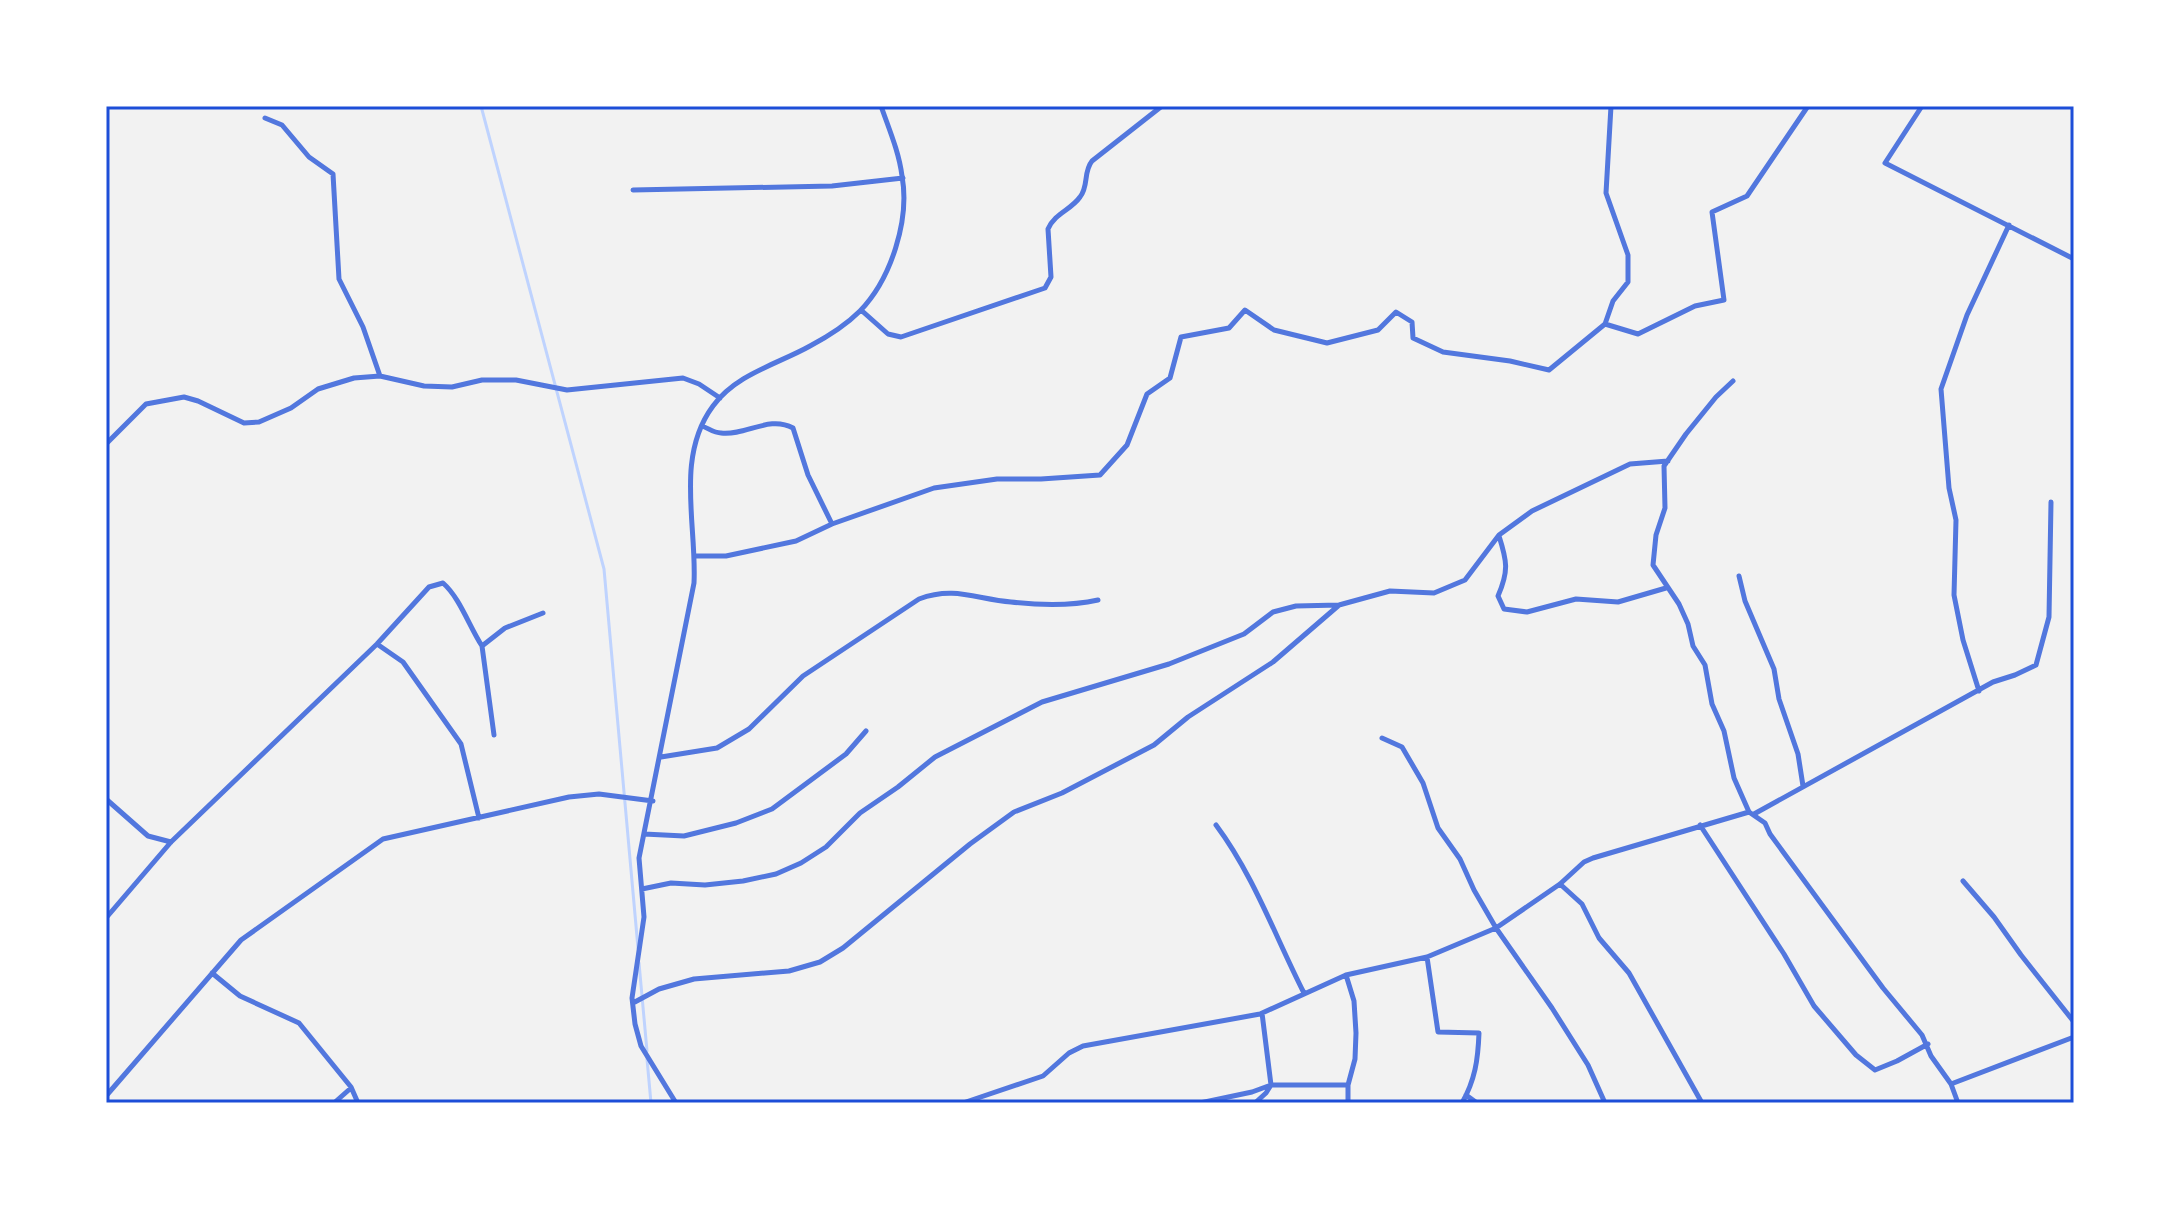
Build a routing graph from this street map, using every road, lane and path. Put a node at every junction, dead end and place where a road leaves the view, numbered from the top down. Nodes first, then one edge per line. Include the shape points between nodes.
1 (881, 106) edge
2 (1162, 106) edge
3 (1611, 106) edge
4 (1808, 106) edge
5 (1922, 106) edge
6 (265, 118) dead end
7 (903, 178) junction
8 (633, 190) dead end
9 (2009, 225) junction
10 (2074, 259) edge
11 (861, 310) junction
12 (1605, 324) junction
13 (380, 376) junction
14 (1733, 381) dead end
15 (720, 398) junction
16 (702, 426) junction
17 (106, 444) edge
18 (1668, 461) junction
19 (2051, 502) dead end
20 (832, 524) junction
21 (1499, 535) junction
22 (696, 556) junction
23 (1739, 576) dead end
24 (1666, 588) junction
25 (1098, 600) dead end
26 (1339, 605) junction
27 (543, 613) dead end
28 (377, 644) junction
29 (482, 646) junction
30 (1979, 691) junction
31 (866, 731) dead end
32 (494, 735) dead end
33 (1382, 738) dead end
34 (661, 757) junction
35 (1803, 786) junction
36 (106, 799) edge
37 (653, 801) junction
38 (1751, 813) junction
39 (479, 818) junction
40 (1216, 825) dead end
41 (1700, 825) junction
42 (644, 834) junction
43 (171, 842) junction
44 (1963, 881) dead end
45 (1560, 884) junction
46 (642, 889) junction
47 (106, 918) edge
48 (1496, 928) junction
49 (1427, 957) junction
50 (212, 973) junction
51 (1346, 975) junction
52 (1304, 993) junction
53 (633, 1003) junction
54 (1262, 1013) junction
55 (2074, 1022) edge
56 (2074, 1037) edge
57 (1928, 1044) junction
58 (1951, 1084) junction
59 (1271, 1085) junction
60 (1348, 1085) junction
61 (351, 1087) junction
62 (1466, 1095) junction
63 (106, 1096) edge
64 (334, 1103) edge
65 (358, 1103) edge
66 (676, 1103) edge
67 (963, 1103) edge
68 (1200, 1103) edge
69 (1255, 1103) edge
70 (1348, 1103) edge
71 (1462, 1103) edge
72 (1477, 1103) edge
73 (1605, 1103) edge
74 (1702, 1103) edge
75 (1958, 1103) edge

1 - 7 street
2 - 11 street via 1092,161 1081,196 1051,222 1051,277 1045,288 901,337 888,334
3 - 12 street via 1606,193 1628,255 1628,282 1613,301
4 - 12 street via 1747,196 1712,212 1724,300 1695,306 1638,334
5 - 9 street via 1885,163
6 - 13 street via 282,125 309,157 333,174 339,279
7 - 8 street via 832,186
7 - 11 street via 896,244
9 - 10 street
9 - 30 street via 1967,315 1941,389 1956,520 1954,595
11 - 15 street via 821,339 746,377
12 - 20 street via 1549,370 1443,352 1413,338 1412,322 1396,312 1378,330 1327,343 1274,330 1245,310 1229,328 1181,337 1170,378 1147,394 1127,445 1100,475 997,479 934,488
13 - 15 street via 424,386 516,380 567,390 683,378
13 - 17 street via 318,389 259,422 244,423 184,397 158,400 146,404
14 - 18 street
15 - 16 street
16 - 20 street via 718,433 774,422 793,428
16 - 22 street via 690,474
18 - 21 street via 1630,464 1532,511
18 - 24 street via 1653,565
19 - 30 street via 2049,617 2036,665
20 - 22 street via 796,541 726,556
21 - 24 street via 1506,576 1498,596 1504,609 1527,612 1576,599 1618,602
21 - 26 street via 1465,580 1434,593 1390,591
22 - 34 street
23 - 35 street via 1774,669
24 - 38 street via 1679,604 1705,665 1734,778
25 - 34 street via 1010,602 935,593 803,676 738,736 717,748
26 - 46 street via 1273,612 1244,634 1169,664 1042,702 935,757 860,813 826,847 776,874
26 - 53 street via 1273,662 1154,745 1014,812 820,962 789,971 694,979
27 - 29 street via 505,628
28 - 29 street via 429,587 443,583
28 - 39 street via 403,662 461,744
28 - 43 street
29 - 32 street
30 - 35 street
31 - 42 street via 846,754 772,809 684,836
33 - 48 street via 1402,747 1423,783 1438,828
34 - 37 street
35 - 38 street
36 - 43 street via 148,836
37 - 39 street via 599,794
37 - 42 street
38 - 41 street
38 - 57 street via 1765,823
39 - 50 street via 383,839 241,940
40 - 52 street via 1266,910
41 - 45 street via 1593,858
41 - 57 street via 1814,1006 1856,1055 1875,1070
42 - 46 street via 639,858
43 - 47 street
44 - 55 street
45 - 48 street
45 - 74 street via 1582,904 1599,938 1629,973
46 - 53 street via 644,917
48 - 49 street
48 - 73 street via 1588,1065
49 - 51 street
49 - 62 street via 1438,1032 1479,1033 1478,1061
50 - 61 street via 240,996 299,1023
50 - 63 street
51 - 52 street
51 - 60 street via 1356,1033
52 - 54 street
53 - 66 street via 641,1046
54 - 59 street
54 - 67 street via 1083,1046 1043,1076
56 - 58 street
57 - 58 street
58 - 75 street
59 - 60 street
59 - 68 street
59 - 69 street
60 - 70 street
61 - 64 street
61 - 65 street
62 - 71 street
62 - 72 street

